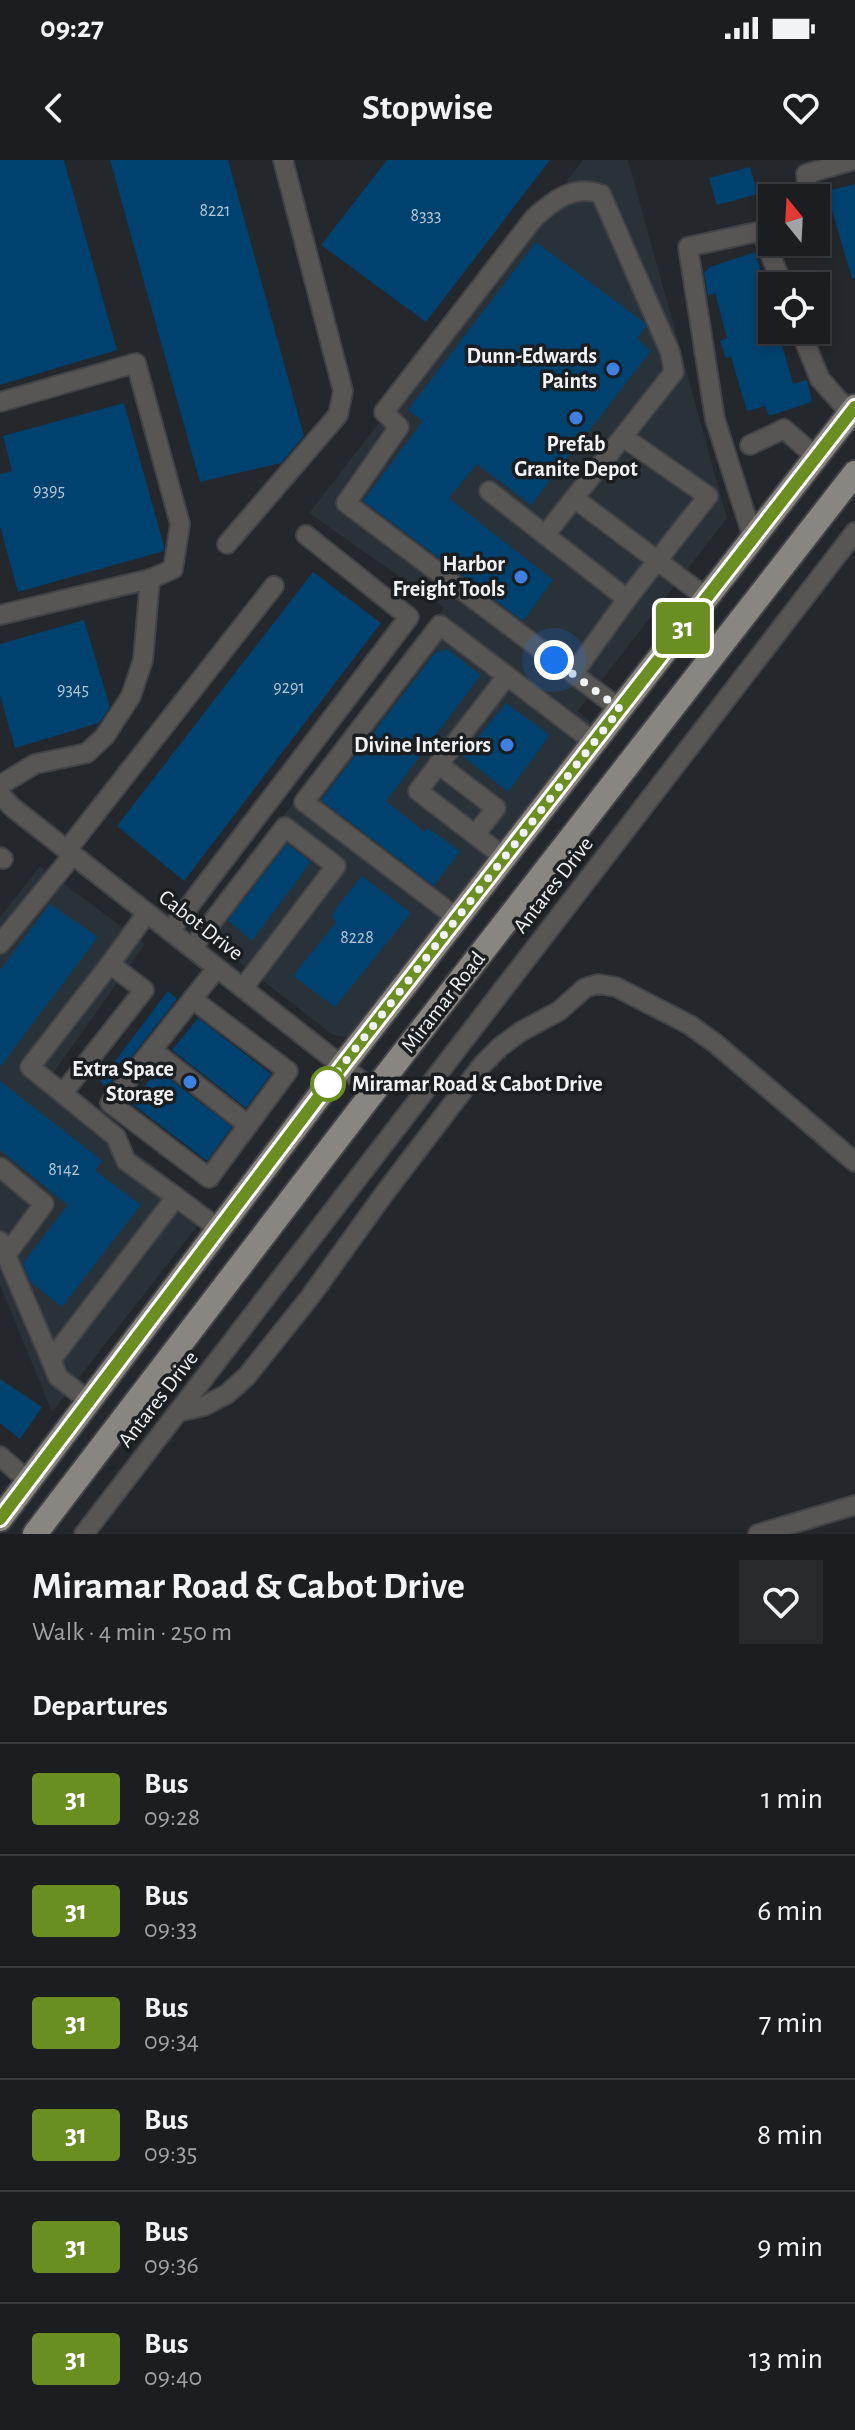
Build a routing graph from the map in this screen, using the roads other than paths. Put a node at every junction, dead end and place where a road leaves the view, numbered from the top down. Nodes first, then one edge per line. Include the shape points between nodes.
1 (301, 160) edge
2 (854, 160) edge
3 (285, 169) edge
4 (807, 184) edge
5 (758, 230) edge
6 (806, 344) edge
7 (0, 402) edge
8 (853, 410) edge
9 (623, 437) junction
10 (750, 445) dead end
11 (816, 457) junction
12 (855, 473) edge
13 (489, 491) dead end
14 (574, 498) junction
15 (855, 532) edge
16 (306, 535) dead end
17 (545, 535) junction
18 (753, 538) junction
19 (227, 544) dead end
20 (658, 561) junction
21 (150, 579) junction
22 (274, 586) dead end
23 (707, 598) junction
24 (627, 599) junction
25 (0, 615) edge
26 (573, 674) junction
27 (507, 676) junction
28 (620, 709) junction
29 (594, 742) junction
30 (438, 764) junction
31 (0, 785) edge
32 (0, 794) edge
33 (304, 802) junction
34 (285, 827) junction
35 (475, 835) junction
36 (70, 852) junction
37 (504, 857) junction
38 (147, 913) junction
39 (457, 918) junction
40 (170, 931) junction
41 (0, 944) edge
42 (192, 948) junction
43 (110, 964) junction
44 (217, 968) junction
45 (243, 988) junction
46 (192, 999) junction
47 (152, 1050) junction
48 (342, 1066) junction
49 (374, 1091) junction
50 (63, 1093) junction
51 (248, 1125) junction
52 (855, 1162) edge
53 (0, 1167) edge
54 (176, 1197) junction
55 (219, 1229) junction
56 (3, 1248) edge
57 (51, 1360) junction
58 (89, 1401) junction
59 (178, 1412) junction
60 (0, 1456) edge
61 (28, 1481) junction
62 (855, 1505) edge
63 (2, 1513) edge
64 (35, 1534) edge
65 (84, 1534) edge
66 (758, 1534) edge

1 - 3 street
2 - 4 street via 806,174
3 - 19 street via 343,391 338,415
5 - 18 street via 688,247 715,419
6 - 8 street via 820,379
7 - 21 street via 136,363 180,524 173,569
8 - 11 main road, Miramar Road
9 - 14 street
9 - 20 street via 708,496
9 - 26 street via 674,372 601,194 586,189 554,200 534,218 384,412 399,427 346,503
10 - 11 street via 784,429
11 - 18 main road, Miramar Road
12 - 49 main road, Miramar Road
13 - 17 street
14 - 17 street
14 - 20 street
15 - 59 street, Antares Drive
16 - 40 street via 409,617
17 - 24 street
18 - 23 main road, Miramar Road
20 - 23 street
20 - 24 street
21 - 25 street
21 - 31 street via 143,660 131,696 105,736 87,753 35,764
22 - 36 street
23 - 28 main road, Miramar Road
24 - 26 street
26 - 28 street
27 - 29 street
27 - 30 street
27 - 33 street via 440,625
28 - 29 main road, Miramar Road
29 - 37 main road, Miramar Road
30 - 35 street via 418,791
30 - 35 street via 496,808
32 - 36 street, Cabot Drive
33 - 34 street
33 - 39 street
34 - 42 street
34 - 45 street via 336,866
35 - 37 street
36 - 38 street, Cabot Drive
36 - 41 street
37 - 39 main road, Miramar Road
38 - 40 street, Cabot Drive
38 - 43 street
39 - 48 main road, Miramar Road
40 - 42 street, Cabot Drive
42 - 44 street, Cabot Drive
43 - 50 street via 30,1067
43 - 50 street via 144,990
44 - 45 street, Cabot Drive
44 - 46 street
45 - 48 street, Cabot Drive
46 - 47 street
46 - 51 street via 288,1071
47 - 51 street
47 - 51 street via 110,1103 209,1178
48 - 49 street, Cabot Drive
48 - 55 main road, Miramar Road
49 - 64 main road, Miramar Road
50 - 54 street via 116,1137 126,1161
52 - 59 street via 690,1025 616,987 585,988 483,1064 247,1376 227,1394
53 - 56 street via 44,1204
54 - 55 street
54 - 57 street
55 - 58 main road, Miramar Road
56 - 57 street
57 - 58 street via 58,1377
58 - 61 main road, Miramar Road
59 - 65 street, Antares Drive
60 - 61 street
61 - 63 main road, Miramar Road
62 - 66 street

